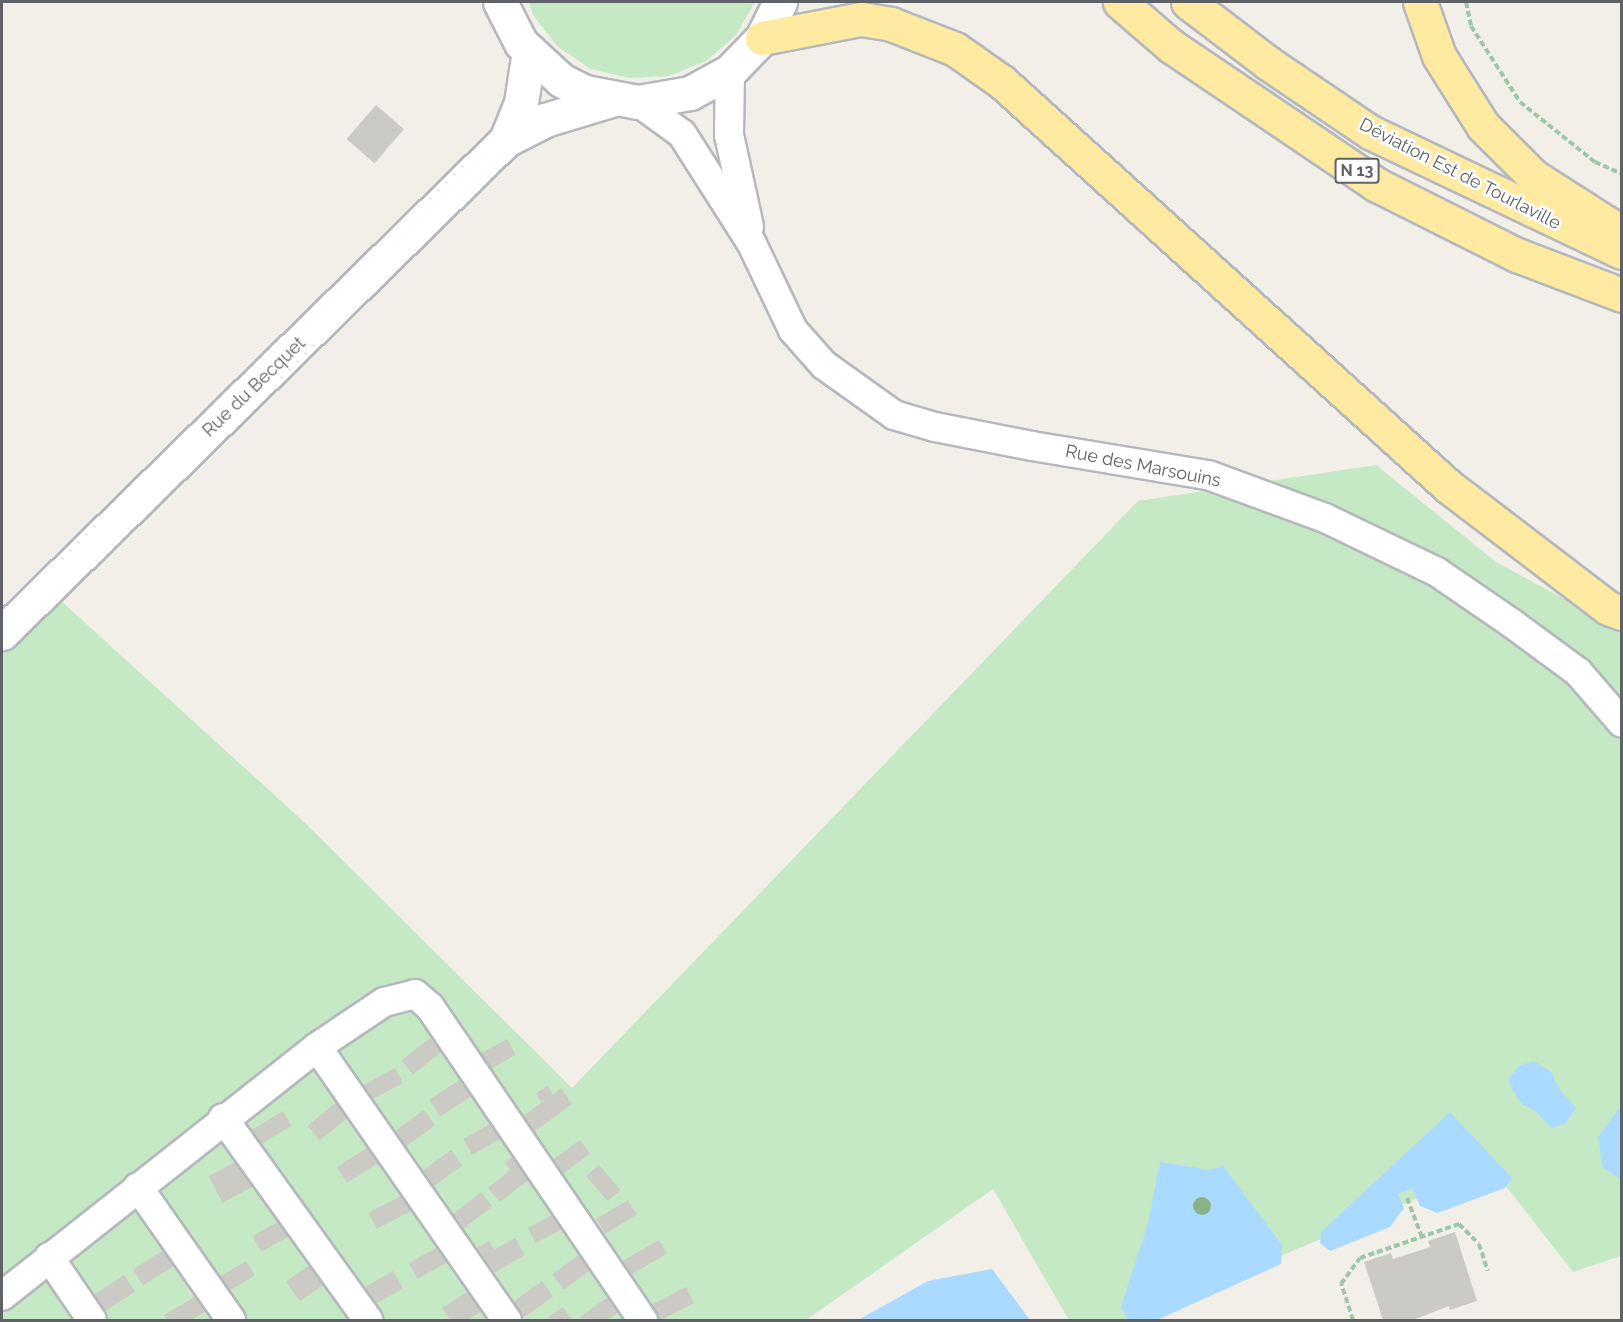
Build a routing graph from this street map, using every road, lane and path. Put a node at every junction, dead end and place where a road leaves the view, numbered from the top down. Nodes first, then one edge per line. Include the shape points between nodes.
1 (500, 2) edge
2 (780, 2) edge
3 (1120, 2) edge
4 (1188, 2) edge
5 (1420, 2) edge
6 (1466, 2) edge
7 (762, 38) junction
8 (529, 51) junction
9 (730, 71) junction
10 (624, 101) junction
11 (506, 140) junction
12 (1622, 174) edge
13 (1622, 233) edge
14 (752, 244) junction
15 (1622, 252) edge
16 (1622, 295) edge
17 (1622, 613) edge
18 (2, 633) edge
19 (1622, 723) edge
20 (317, 1047) junction
21 (223, 1118) junction
22 (138, 1187) junction
23 (1407, 1198) dead end
24 (1422, 1237) junction
25 (49, 1257) junction
26 (1488, 1271) dead end
27 (2, 1296) edge
28 (92, 1320) edge
29 (231, 1320) edge
30 (368, 1320) edge
31 (507, 1320) edge
32 (644, 1320) edge
33 (1353, 1320) edge

1 - 8 main road via 507,20
2 - 7 main road, Rue du Becquet
3 - 16 highway, N 13 via 1171,46 1377,185 1517,255
4 - 15 highway, Déviation Est de Tourlaville / N 13 via 1268,63 1370,132 1526,210
5 - 13 highway via 1438,56 1483,126 1533,176
6 - 12 path via 1471,26 1520,102 1595,162
7 - 9 main road, Rue du Becquet
7 - 17 highway via 861,19 891,24 955,49 1002,82 1448,486 1608,608
8 - 10 main road via 561,80
8 - 11 main road, Rue du Becquet via 526,83
9 - 10 main road, Rue du Becquet via 690,93
9 - 14 street, Rue des Marsouins via 729,135
10 - 11 main road, Rue du Becquet via 554,117
10 - 14 street, Rue des Marsouins via 682,134
11 - 18 main road, Rue du Becquet
14 - 19 street, Rue des Marsouins via 793,330 824,365 894,415 1032,446 1208,475 1325,518 1437,572 1510,622 1578,672
20 - 21 street
20 - 31 street
20 - 32 street via 384,1002 415,994 430,1007
21 - 22 street
21 - 30 street
22 - 25 street
22 - 29 street
23 - 24 path
24 - 26 path via 1459,1224 1479,1244
24 - 33 path via 1360,1258 1341,1284
25 - 27 street
25 - 28 street

